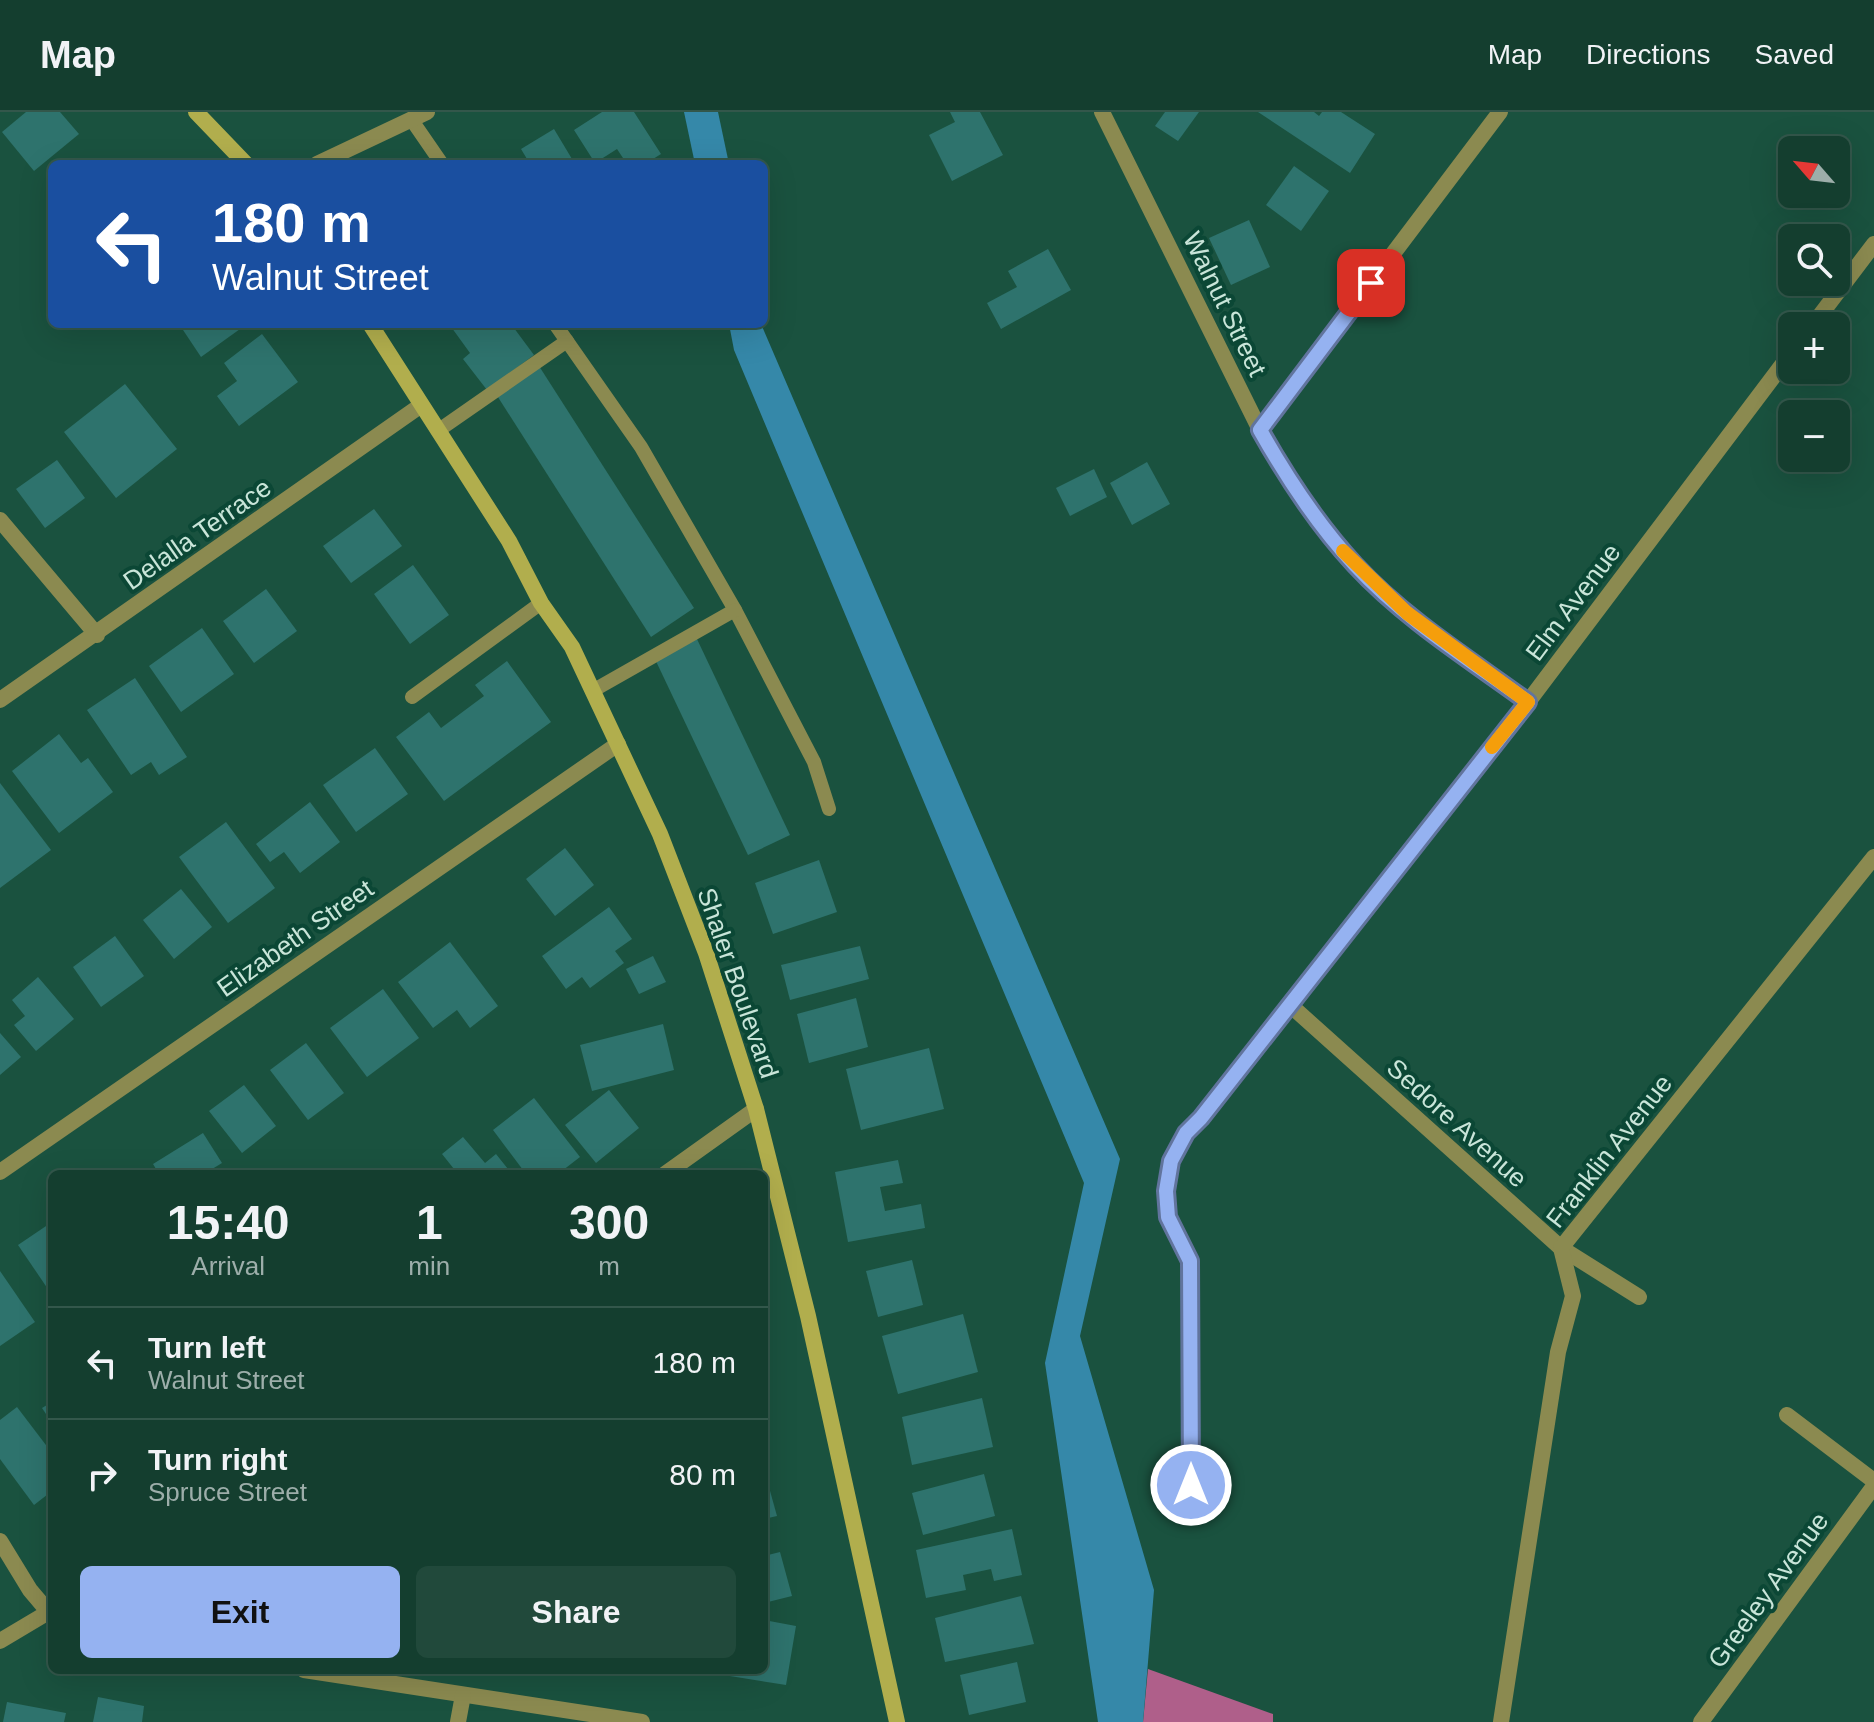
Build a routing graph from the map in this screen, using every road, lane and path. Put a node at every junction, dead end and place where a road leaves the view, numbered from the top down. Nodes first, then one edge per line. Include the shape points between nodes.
1 (196, 112) edge
2 (427, 112) edge
3 (1102, 112) edge
4 (1500, 112) edge
5 (411, 119) junction
6 (242, 160) edge
7 (325, 160) edge
8 (439, 160) edge
9 (1874, 244) edge
10 (1823, 312) edge
11 (372, 328) edge
12 (558, 328) edge
13 (567, 341) junction
14 (1778, 371) edge
15 (420, 406) junction
16 (439, 430) junction
17 (1260, 430) junction
18 (0, 520) edge
19 (541, 603) junction
20 (735, 610) junction
21 (97, 635) junction
22 (594, 690) junction
23 (412, 697) dead end
24 (0, 700) edge
25 (1528, 702) junction
26 (618, 744) junction
27 (829, 809) dead end
28 (1874, 857) edge
29 (1289, 1004) junction
30 (756, 1109) junction
31 (671, 1170) edge
32 (0, 1172) edge
33 (1561, 1248) junction
34 (1639, 1297) dead end
35 (1787, 1415) dead end
36 (1874, 1484) edge
37 (1192, 1516) dead end
38 (0, 1541) edge
39 (48, 1610) edge
40 (48, 1615) edge
41 (0, 1641) edge
42 (329, 1674) edge
43 (463, 1695) junction
44 (458, 1722) edge
45 (642, 1722) edge
46 (897, 1722) edge
47 (1501, 1722) edge
48 (1701, 1722) edge

1 - 6 street
2 - 5 street
3 - 17 street, Walnut Street
4 - 17 street
5 - 7 street
5 - 8 lane
9 - 10 street
11 - 15 street, Shaler Boulevard
12 - 13 lane
13 - 16 lane
13 - 20 lane via 641,447
14 - 25 street, Elm Avenue
15 - 16 street, Shaler Boulevard
15 - 21 street, Delalla Terrace
16 - 19 street, Shaler Boulevard
17 - 25 street, Walnut Street via 1313,515 1357,567 1407,613
18 - 21 street
19 - 22 street, Shaler Boulevard
19 - 23 lane
20 - 22 lane
20 - 27 lane via 814,762
21 - 24 street, Delalla Terrace
22 - 26 street, Shaler Boulevard
25 - 29 street, Elm Avenue
26 - 30 street, Shaler Boulevard via 706,953
26 - 32 street, Elizabeth Street
28 - 33 street, Franklin Avenue
29 - 33 street, Sedore Avenue
29 - 37 street, Elm Avenue via 1186,1133 1171,1161 1168,1217 1190,1261
30 - 31 street
30 - 46 street, Shaler Boulevard via 808,1316
33 - 34 street, Sedore Avenue
33 - 47 street, Franklin Avenue via 1573,1296 1558,1352
35 - 36 street
36 - 48 street, Greeley Avenue
38 - 39 street
40 - 41 street
42 - 43 street
43 - 44 street
43 - 45 street

